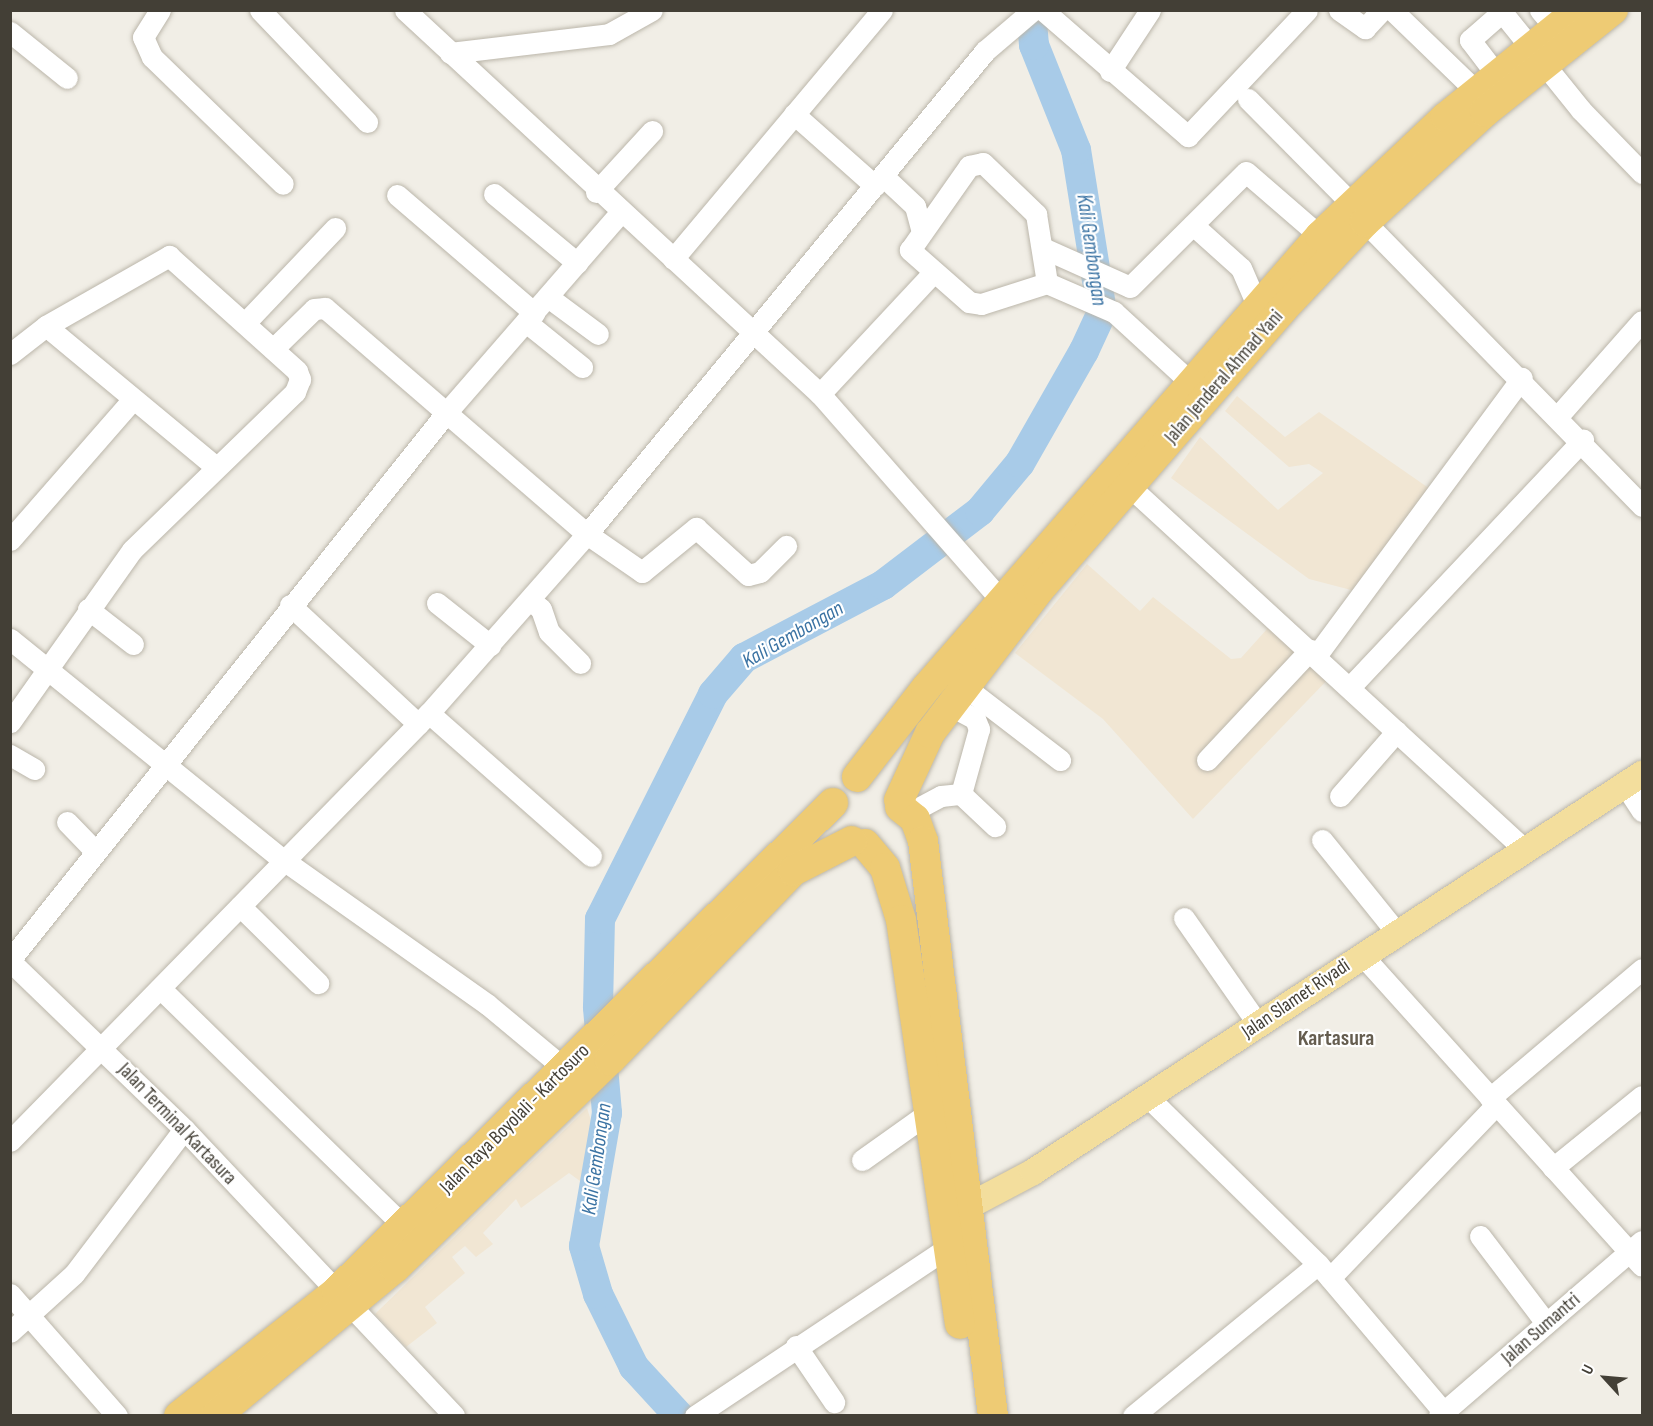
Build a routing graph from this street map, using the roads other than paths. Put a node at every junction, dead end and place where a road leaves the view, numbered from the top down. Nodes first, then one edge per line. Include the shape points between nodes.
1 (160, 10) edge
2 (260, 10) edge
3 (652, 10) edge
4 (882, 10) edge
5 (1150, 10) edge
6 (1307, 10) edge
7 (1339, 10) edge
8 (1382, 10) edge
9 (1392, 10) edge
10 (1613, 10) edge
11 (1033, 11) edge
12 (1044, 11) edge
13 (418, 15) edge
14 (1558, 16) edge
15 (10, 32) edge
16 (450, 53) junction
17 (1538, 55) junction
18 (1110, 71) junction
19 (67, 78) dead end
20 (1486, 82) junction
21 (1248, 99) dead end
22 (794, 114) junction
23 (367, 122) dead end
24 (652, 131) dead end
25 (1642, 173) edge
26 (879, 181) junction
27 (283, 184) dead end
28 (596, 192) junction
29 (494, 194) dead end
30 (397, 195) dead end
31 (1359, 213) junction
32 (619, 214) junction
33 (1193, 225) junction
34 (335, 228) dead end
35 (921, 228) junction
36 (1320, 236) junction
37 (1043, 248) junction
38 (673, 259) junction
39 (577, 263) junction
40 (932, 274) junction
41 (1047, 282) junction
42 (548, 297) junction
43 (1257, 305) junction
44 (530, 318) junction
45 (1642, 321) edge
46 (245, 323) junction
47 (46, 326) junction
48 (753, 333) junction
49 (598, 334) dead end
50 (273, 349) junction
51 (10, 354) edge
52 (582, 368) dead end
53 (1522, 378) junction
54 (1190, 382) junction
55 (820, 394) junction
56 (133, 399) junction
57 (446, 413) junction
58 (1559, 415) junction
59 (1583, 440) junction
60 (216, 467) junction
61 (1129, 486) junction
62 (1642, 506) edge
63 (587, 534) junction
64 (10, 540) edge
65 (786, 546) dead end
66 (530, 600) junction
67 (1001, 600) junction
68 (437, 603) dead end
69 (290, 605) junction
70 (88, 609) junction
71 (10, 639) edge
72 (133, 644) dead end
73 (490, 645) junction
74 (1313, 653) junction
75 (580, 663) dead end
76 (46, 670) junction
77 (1350, 687) junction
78 (958, 697) junction
79 (424, 719) junction
80 (10, 722) edge
81 (1397, 731) junction
82 (10, 755) edge
83 (1060, 760) dead end
84 (1207, 760) dead end
85 (163, 763) junction
86 (34, 769) dead end
87 (857, 777) junction
88 (1634, 779) edge
89 (961, 794) junction
90 (1340, 796) dead end
91 (833, 803) junction
92 (903, 807) junction
93 (1642, 811) edge
94 (67, 822) dead end
95 (995, 826) dead end
96 (1322, 840) dead end
97 (859, 843) junction
98 (1525, 850) junction
99 (95, 851) junction
100 (591, 856) dead end
101 (282, 859) junction
102 (240, 906) junction
103 (1184, 918) dead end
104 (1397, 933) junction
105 (1362, 955) junction
106 (10, 960) edge
107 (1642, 969) edge
108 (318, 983) dead end
109 (161, 989) junction
110 (1258, 1024) junction
111 (104, 1049) junction
112 (585, 1067) junction
113 (1148, 1096) junction
114 (1642, 1096) edge
115 (1493, 1101) junction
116 (931, 1111) junction
117 (184, 1129) junction
118 (10, 1141) edge
119 (862, 1160) dead end
120 (1552, 1168) junction
121 (958, 1226) junction
122 (405, 1227) junction
123 (1480, 1236) dead end
124 (1638, 1253) edge
125 (1324, 1271) junction
126 (10, 1294) edge
127 (346, 1299) junction
128 (29, 1314) junction
129 (1546, 1323) junction
130 (10, 1332) edge
131 (795, 1346) junction
132 (834, 1402) dead end
133 (1443, 1414) edge
134 (695, 1415) edge
135 (117, 1416) edge
136 (179, 1416) edge
137 (216, 1416) edge
138 (454, 1416) edge
139 (972, 1416) edge
140 (993, 1416) edge
141 (1132, 1416) edge

1 - 27 street via 143,37 152,57
2 - 23 street
3 - 16 street via 609,33
4 - 22 street
5 - 18 street
6 - 18 street via 1188,136
7 - 8 street via 1365,28
9 - 20 street
10 - 17 highway, Jalan Jenderal Ahmad Yani
11 - 26 street via 998,39
12 - 18 street
13 - 16 street
14 - 17 highway, Jalan Jenderal Ahmad Yani
15 - 19 street
16 - 28 street
17 - 20 highway, Jalan Jenderal Ahmad Yani
17 - 20 street via 1507,16 1497,13 1470,40
17 - 25 street
17 - 31 highway, Jalan Jenderal Ahmad Yani
20 - 31 highway, Jalan Jenderal Ahmad Yani
21 - 31 street
22 - 26 street
22 - 38 street
24 - 28 street
26 - 35 street via 915,206
26 - 48 street
28 - 32 street
29 - 39 street
30 - 44 street
31 - 36 highway, Jalan Jenderal Ahmad Yani
31 - 53 street
31 - 61 highway, Jalan Jenderal Ahmad Yani
32 - 38 street
32 - 39 street
33 - 36 street via 1239,176 1249,173
33 - 37 street via 1134,285 1123,288
33 - 43 street via 1241,268
34 - 46 street
35 - 37 street via 977,162 1031,204
35 - 40 street via 910,250
36 - 43 highway, Jalan Jenderal Ahmad Yani
37 - 41 street
38 - 48 street
39 - 42 street
40 - 41 street via 957,297 981,304
40 - 55 street
41 - 54 street via 1108,309
42 - 44 street
42 - 49 street
43 - 54 highway, Jalan Jenderal Ahmad Yani
44 - 52 street
44 - 57 street
45 - 58 street
46 - 47 street via 169,256
46 - 50 street
47 - 51 street
47 - 56 street
48 - 55 street
48 - 63 street
50 - 57 street via 314,309 323,307
50 - 60 street via 299,372 299,385
53 - 58 street
53 - 74 street
54 - 67 highway, Jalan Jenderal Ahmad Yani
55 - 67 street
56 - 60 street
56 - 64 street
57 - 63 street
57 - 69 street
58 - 59 street
59 - 62 street
59 - 77 street
60 - 70 street via 132,550
61 - 74 street
61 - 78 highway, Jalan Jenderal Ahmad Yani
63 - 65 street via 646,572 696,528 750,575
63 - 66 street
66 - 73 street
66 - 75 street via 541,609 549,632
67 - 87 highway, Jalan Jenderal Ahmad Yani
68 - 73 street
69 - 79 street
69 - 85 street
70 - 72 street
70 - 76 street
71 - 76 street
73 - 79 street
74 - 77 street
74 - 84 street
76 - 80 street
76 - 85 street
77 - 81 street
78 - 83 street
78 - 89 street via 979,729
78 - 92 highway, Jalan Jenderal Ahmad Yani via 930,733
79 - 100 street
79 - 101 street
81 - 90 street
81 - 98 street
82 - 86 street
85 - 99 street
85 - 101 street
87 - 91 highway via 842,787
87 - 92 highway via 886,782
88 - 93 street
88 - 98 main road, Jalan Slamet Riyadi
89 - 92 street
89 - 95 street
91 - 97 highway via 835,823
91 - 112 highway, Jalan Raya Boyolali - Kartosuro via 609,1026
92 - 97 highway via 891,833
92 - 121 highway via 922,841
94 - 99 street
96 - 104 street
97 - 112 highway, Jalan Raya Boyolali - Kartosuro via 793,871
97 - 116 highway via 881,859 896,899
98 - 104 main road, Jalan Slamet Riyadi
99 - 106 street
101 - 102 street
101 - 112 street via 488,1005
102 - 108 street
102 - 109 street
103 - 110 street
104 - 105 main road, Jalan Slamet Riyadi
105 - 110 main road, Jalan Slamet Riyadi
105 - 115 street
106 - 111 street, Jalan Terminal Kartasura
107 - 115 street
109 - 111 street
109 - 122 street
110 - 113 main road, Jalan Slamet Riyadi
111 - 117 street, Jalan Terminal Kartasura
111 - 118 street
112 - 122 highway, Jalan Raya Boyolali - Kartosuro
112 - 127 highway, Jalan Raya Boyolali - Kartosuro
113 - 121 main road, Jalan Slamet Riyadi
113 - 125 street
114 - 120 street
115 - 120 street
115 - 125 street
116 - 119 street
116 - 121 highway
117 - 127 street, Jalan Terminal Kartasura
117 - 128 street via 99,1243
120 - 124 street
121 - 131 street
121 - 139 highway via 962,1333
121 - 140 highway via 979,1306
122 - 127 highway, Jalan Raya Boyolali - Kartosuro
123 - 129 street
124 - 129 street, Jalan Sumantri
125 - 133 street
125 - 141 street
126 - 128 street
127 - 136 highway, Jalan Raya Boyolali - Kartosuro
127 - 137 highway, Jalan Raya Boyolali - Kartosuro
127 - 138 street, Jalan Terminal Kartasura
128 - 130 street
128 - 135 street
129 - 133 street, Jalan Sumantri
131 - 132 street
131 - 134 street

